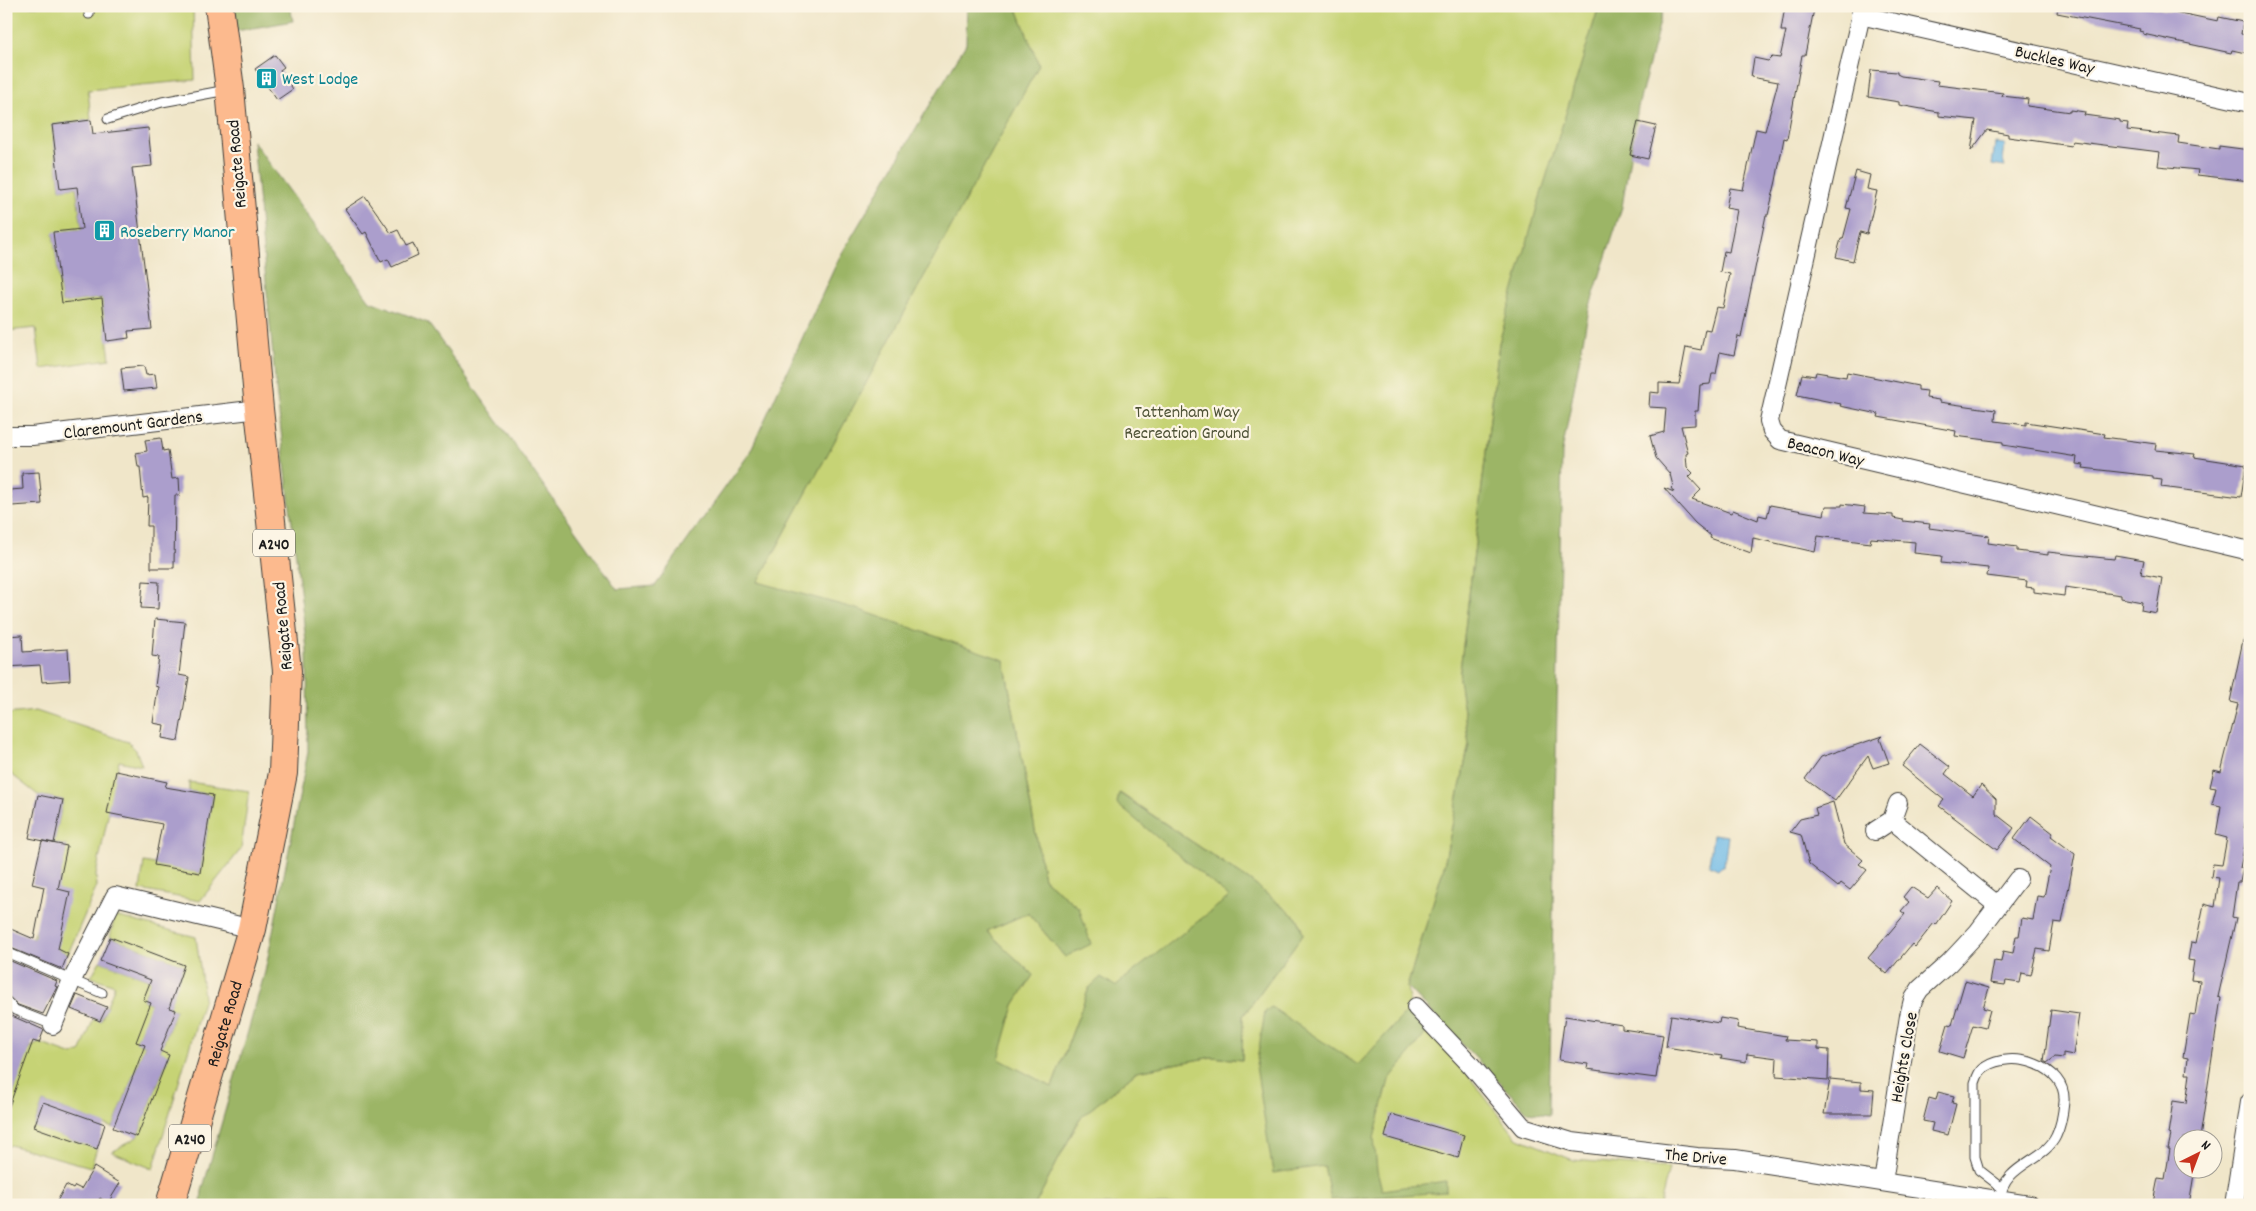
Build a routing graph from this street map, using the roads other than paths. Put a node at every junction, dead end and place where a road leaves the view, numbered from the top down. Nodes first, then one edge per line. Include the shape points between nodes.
1 (219, 6) edge
2 (1861, 11) edge
3 (230, 89) junction
4 (2250, 103) edge
5 (108, 119) dead end
6 (259, 410) junction
7 (6, 436) edge
8 (2250, 552) edge
9 (1898, 803) dead end
10 (1892, 820) junction
11 (1875, 831) dead end
12 (2018, 879) dead end
13 (1997, 905) junction
14 (252, 929) junction
15 (6, 952) edge
16 (72, 980) junction
17 (102, 993) dead end
18 (6, 1001) edge
19 (1416, 1008) dead end
20 (53, 1024) joint
21 (2250, 1102) edge
22 (1883, 1182) junction
23 (2001, 1193) junction
24 (170, 1205) edge
25 (2029, 1205) edge
26 (2234, 1205) edge

1 - 3 highway, Reigate Road / A240
2 - 4 street, Buckles Way
2 - 8 street, Beacon Way via 1769,421 1772,431 1780,440
3 - 5 lane via 162,102
3 - 6 highway, Reigate Road / A240
6 - 7 street, Claremount Gardens via 32,436
6 - 14 highway, Reigate Road / A240 via 287,671 283,772
9 - 10 street
10 - 11 street
10 - 13 street
12 - 13 street, Heights Close
13 - 22 street, Heights Close via 1978,932 1920,989 1913,1000
14 - 16 street via 115,896
14 - 24 highway, Reigate Road / A240
15 - 16 lane
16 - 17 lane
16 - 20 street
18 - 20 lane via 15,1010
19 - 22 street, The Drive via 1470,1064 1523,1127 1572,1142 1735,1159
21 - 26 street
22 - 23 street, The Drive
23 - 23 lane via 2020,1167 2056,1137 2061,1120 2064,1100 2061,1082 2034,1063 1996,1062 1985,1066 1975,1083 1975,1157 1979,1170
23 - 25 street, The Drive

